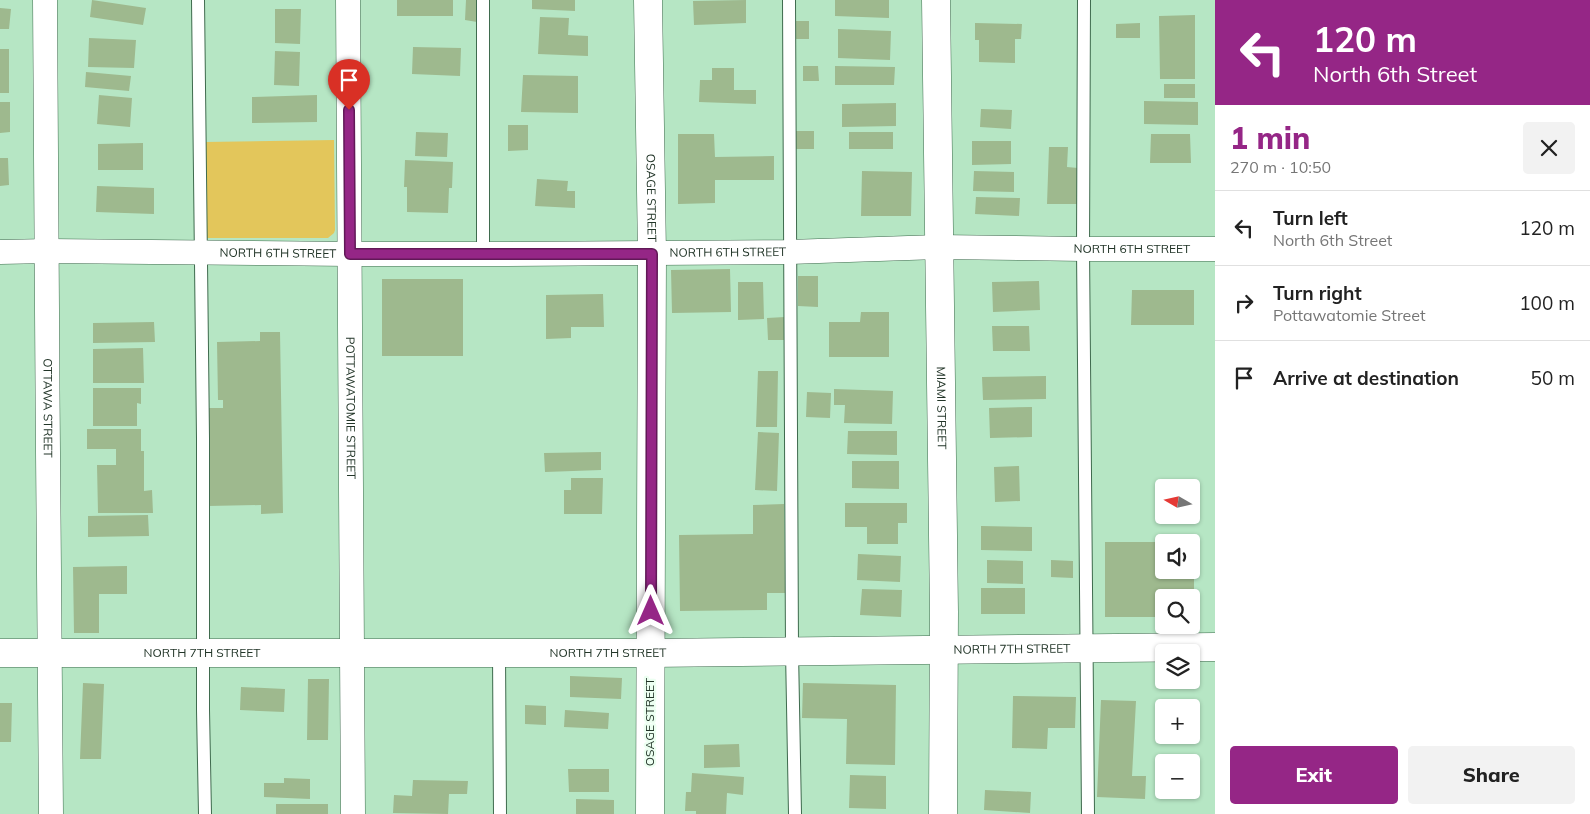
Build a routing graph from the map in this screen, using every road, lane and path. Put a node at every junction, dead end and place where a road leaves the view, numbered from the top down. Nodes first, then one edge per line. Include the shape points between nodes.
1 (45, 0) edge
2 (198, 0) edge
3 (348, 0) edge
4 (483, 0) edge
5 (648, 0) edge
6 (789, 0) edge
7 (936, 0) edge
8 (1084, 0) edge
9 (938, 248) junction
10 (1215, 248) edge
11 (1083, 249) junction
12 (48, 251) junction
13 (0, 252) edge
14 (789, 252) junction
15 (200, 253) junction
16 (350, 254) junction
17 (483, 254) junction
18 (652, 254) junction
19 (1215, 647) edge
20 (1087, 648) junction
21 (792, 651) junction
22 (944, 651) junction
23 (0, 653) edge
24 (48, 653) junction
25 (352, 653) junction
26 (499, 653) junction
27 (650, 653) junction
28 (203, 654) junction
29 (51, 814) edge
30 (205, 814) edge
31 (353, 814) edge
32 (500, 814) edge
33 (650, 814) edge
34 (795, 814) edge
35 (943, 814) edge
36 (1088, 814) edge

1 - 12 street, OTTAWA STREET
2 - 15 lane
3 - 16 street, POTTAWATOMIE STREET
4 - 17 lane
5 - 18 street, OSAGE STREET
6 - 14 lane
7 - 9 street, MIAMI STREET
8 - 11 lane
9 - 11 street, NORTH 6TH STREET
9 - 14 street, NORTH 6TH STREET
9 - 22 street, MIAMI STREET
10 - 11 street, NORTH 6TH STREET
11 - 20 lane
12 - 13 street, NORTH 6TH STREET
12 - 15 street, NORTH 6TH STREET
12 - 24 street, OTTAWA STREET
14 - 18 street, NORTH 6TH STREET
14 - 21 lane
15 - 16 street, NORTH 6TH STREET
15 - 28 lane
16 - 17 street, NORTH 6TH STREET
16 - 25 street, POTTAWATOMIE STREET
17 - 18 street, NORTH 6TH STREET
18 - 27 street, OSAGE STREET
19 - 20 street, NORTH 7TH STREET
20 - 22 street, NORTH 7TH STREET
20 - 36 lane
21 - 22 street, NORTH 7TH STREET
21 - 27 street, NORTH 7TH STREET
21 - 34 lane
22 - 35 street, MIAMI STREET
23 - 24 street, NORTH 7TH STREET
24 - 28 street, NORTH 7TH STREET
24 - 29 street, OTTAWA STREET
25 - 26 street, NORTH 7TH STREET
25 - 28 street, NORTH 7TH STREET
25 - 31 street, POTTAWATOMIE STREET
26 - 27 street, NORTH 7TH STREET
26 - 32 lane
27 - 33 street, OSAGE STREET
28 - 30 lane

